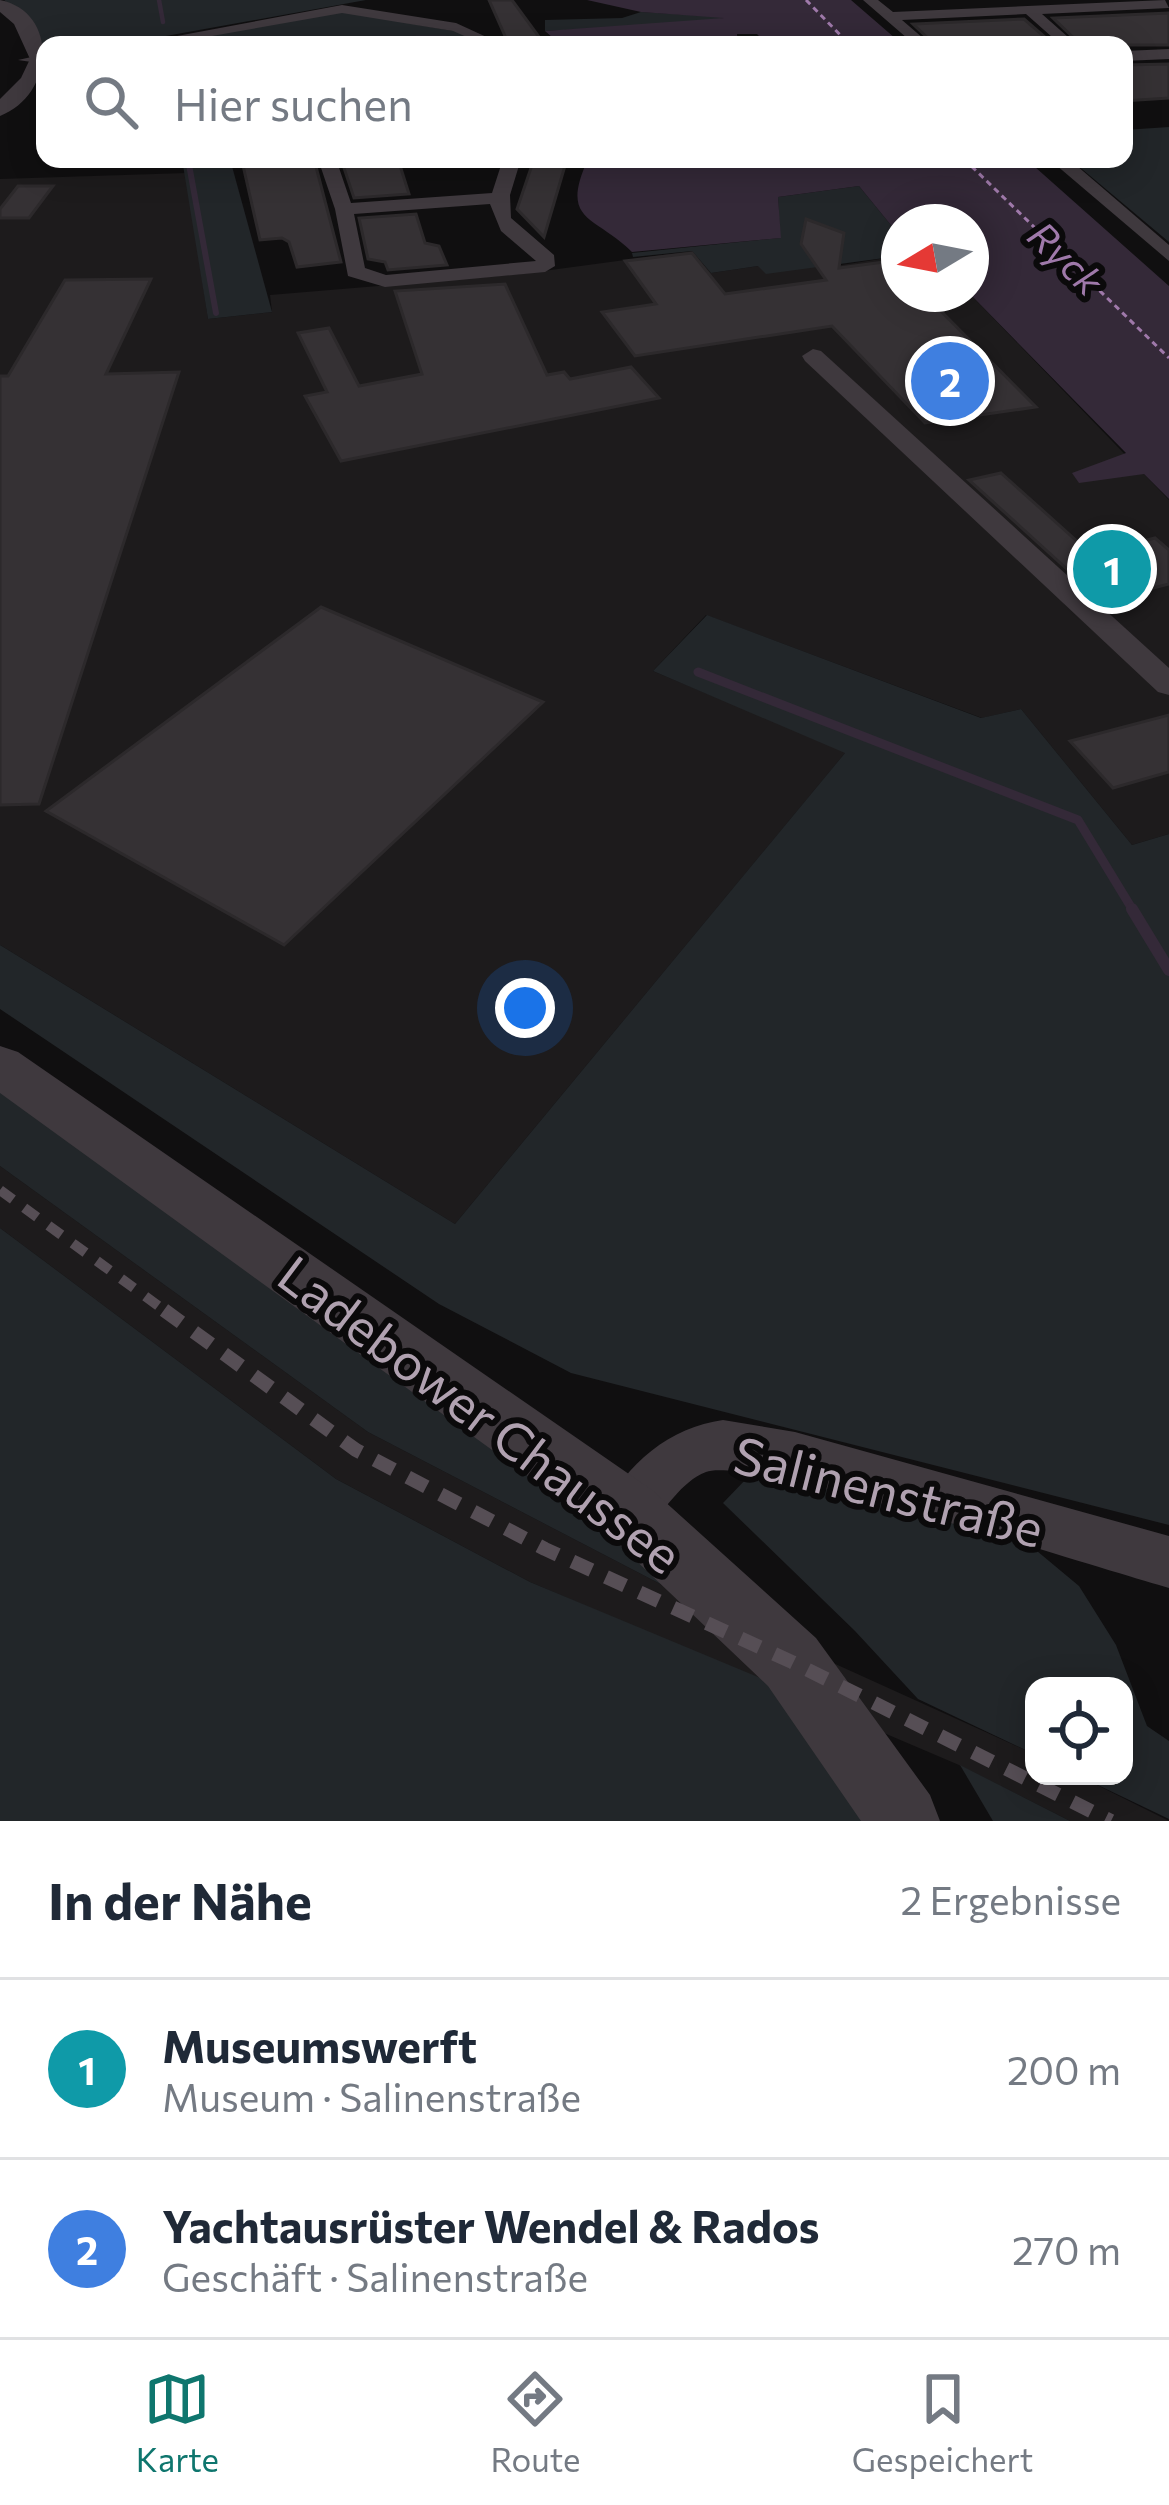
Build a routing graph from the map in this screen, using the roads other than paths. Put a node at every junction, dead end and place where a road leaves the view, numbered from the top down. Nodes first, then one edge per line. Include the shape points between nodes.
1 (870, 0) edge
2 (0, 3) edge
3 (1071, 3) edge
4 (1169, 4) edge
5 (1026, 7) junction
6 (890, 16) junction
7 (188, 36) edge
8 (476, 36) edge
9 (913, 36) edge
10 (1060, 36) edge
11 (1169, 54) edge
12 (36, 55) edge
13 (1133, 56) edge
14 (36, 61) edge
15 (1, 108) edge
16 (330, 168) edge
17 (508, 168) edge
18 (1068, 168) edge
19 (496, 198) junction
20 (344, 209) junction
21 (1169, 255) edge
22 (813, 356) dead end
23 (1169, 685) edge
24 (0, 1066) edge
25 (630, 1512) junction
26 (1169, 1562) edge
27 (904, 1821) edge

1 - 6 street
2 - 12 street via 22,21
3 - 4 street
3 - 5 street
5 - 6 street
5 - 10 street
6 - 9 street
7 - 8 street via 342,9
11 - 13 street
14 - 15 street via 23,89
16 - 20 street
17 - 19 street
18 - 21 street
19 - 20 street
19 - 20 street via 504,224 547,259 545,266 365,279 355,272
22 - 23 street
24 - 25 street, Ladebower Chaussee
25 - 26 street, Salinenstraße via 688,1454 730,1445
25 - 27 street, Ladebower Chaussee via 792,1662

